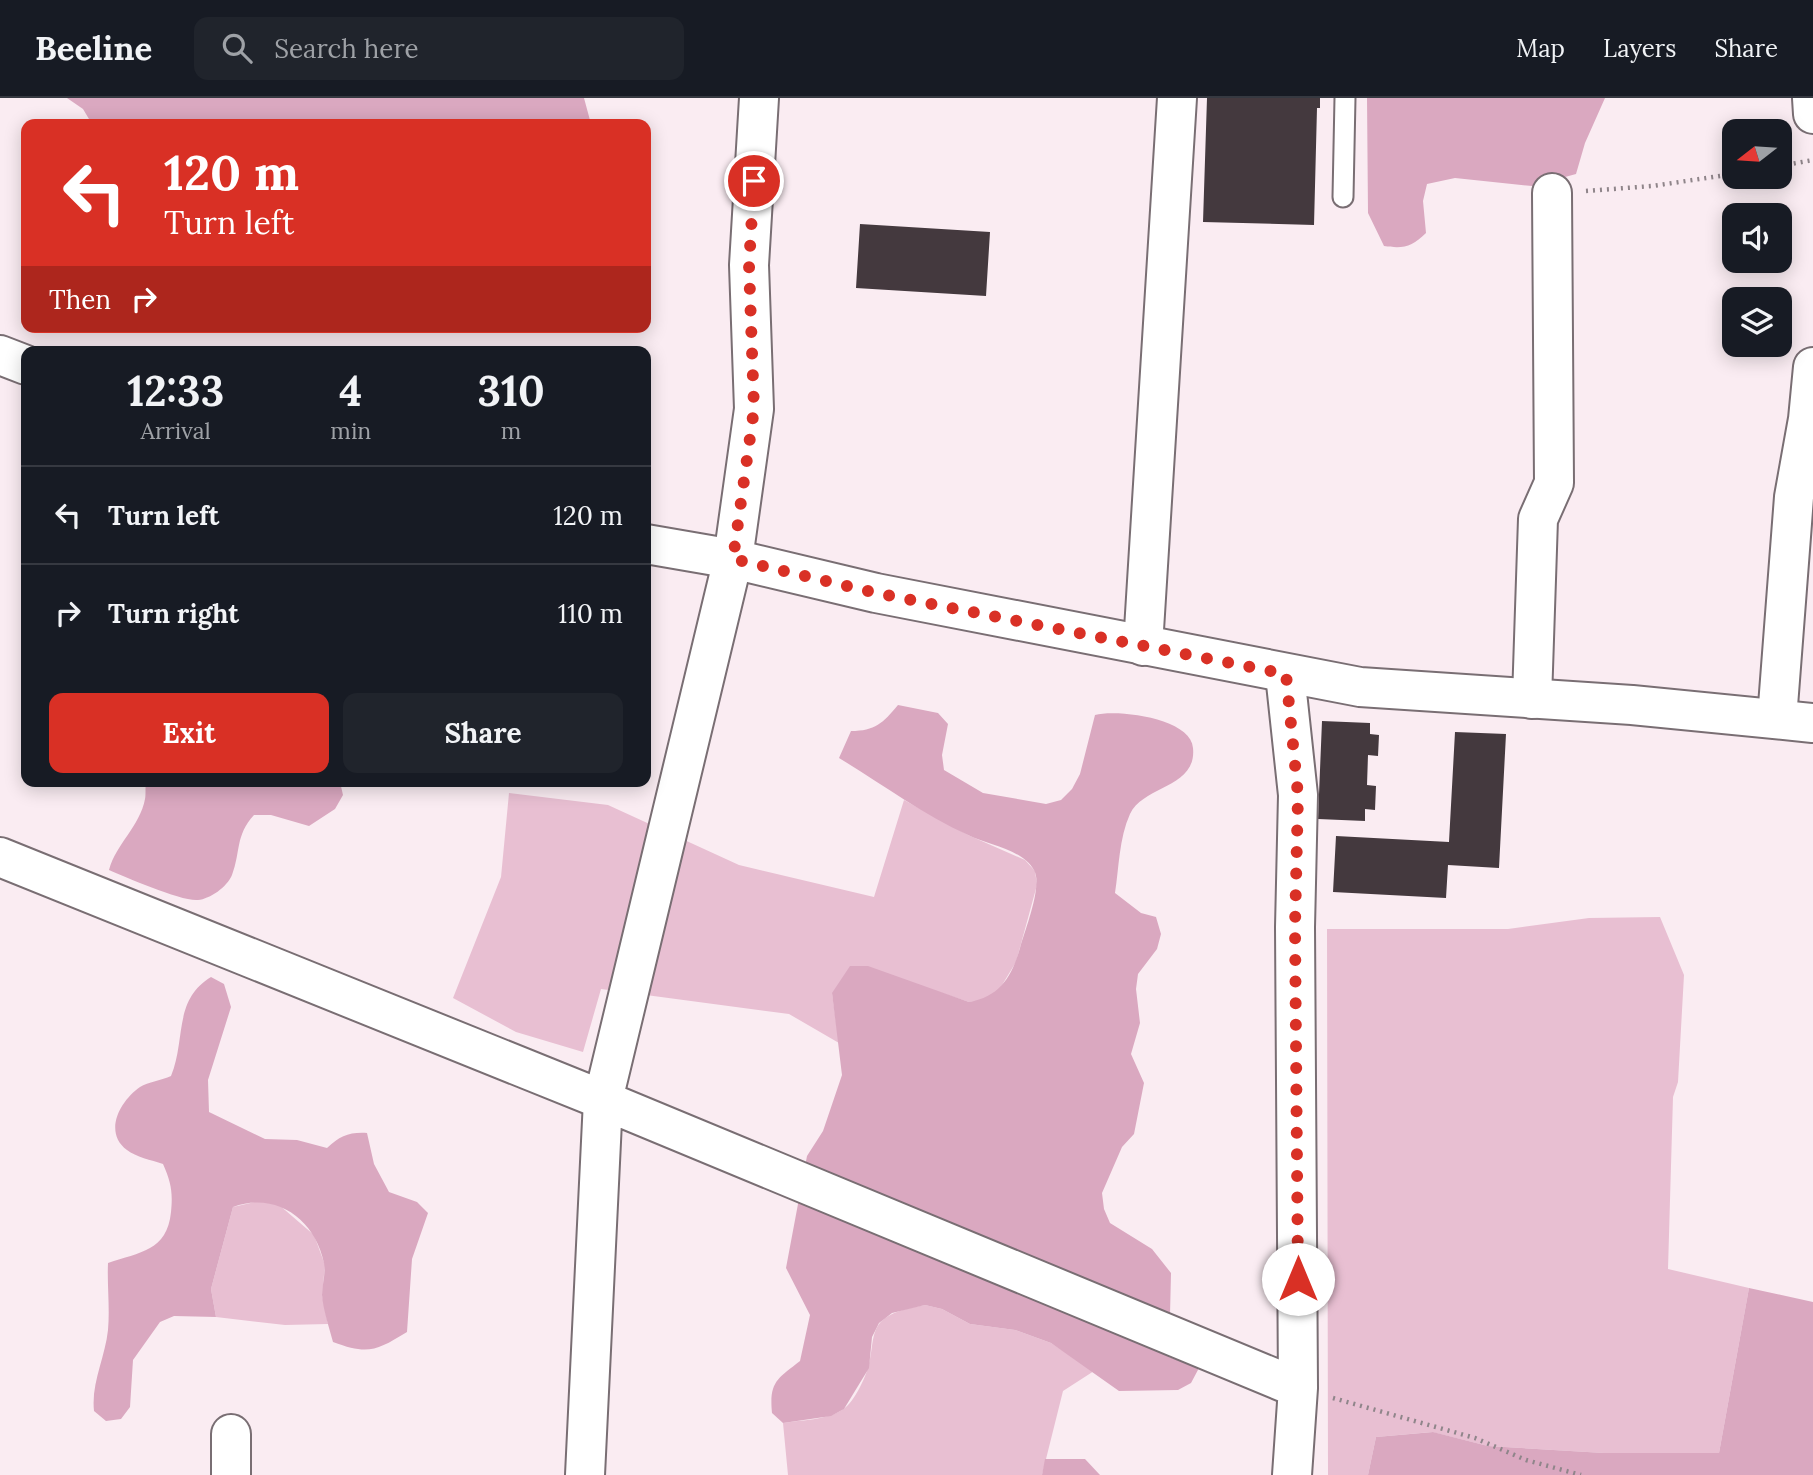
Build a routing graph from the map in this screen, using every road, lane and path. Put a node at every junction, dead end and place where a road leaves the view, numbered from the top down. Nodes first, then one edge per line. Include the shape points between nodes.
1 (759, 98) edge
2 (1177, 98) edge
3 (1345, 98) edge
4 (1812, 98) edge
5 (1813, 114) edge
6 (1813, 160) edge
7 (1792, 164) edge
8 (1722, 176) edge
9 (1552, 193) joint
10 (1343, 197) dead end
11 (0, 355) edge
12 (21, 363) edge
13 (1813, 367) edge
14 (651, 545) edge
15 (733, 559) junction
16 (1143, 646) junction
17 (1286, 674) junction
18 (1531, 699) junction
19 (1795, 721) edge
20 (0, 857) edge
21 (603, 1100) junction
22 (1298, 1388) junction
23 (232, 1434) dead end
24 (231, 1475) edge
25 (585, 1475) edge
26 (1292, 1475) edge
27 (1581, 1475) edge

1 - 15 street via 749,265 754,409
2 - 16 street
3 - 10 lane
4 - 5 street
6 - 7 path
8 - 9 path
9 - 18 street via 1554,484 1538,519
11 - 12 street
13 - 19 street via 1794,498
14 - 15 street
15 - 16 street via 876,593
15 - 21 street
16 - 17 street
17 - 18 street via 1360,687
17 - 22 street via 1298,795
18 - 19 street
20 - 21 street
21 - 22 street
21 - 25 street
22 - 26 street
22 - 27 path via 1475,1438 1526,1460
23 - 24 street

